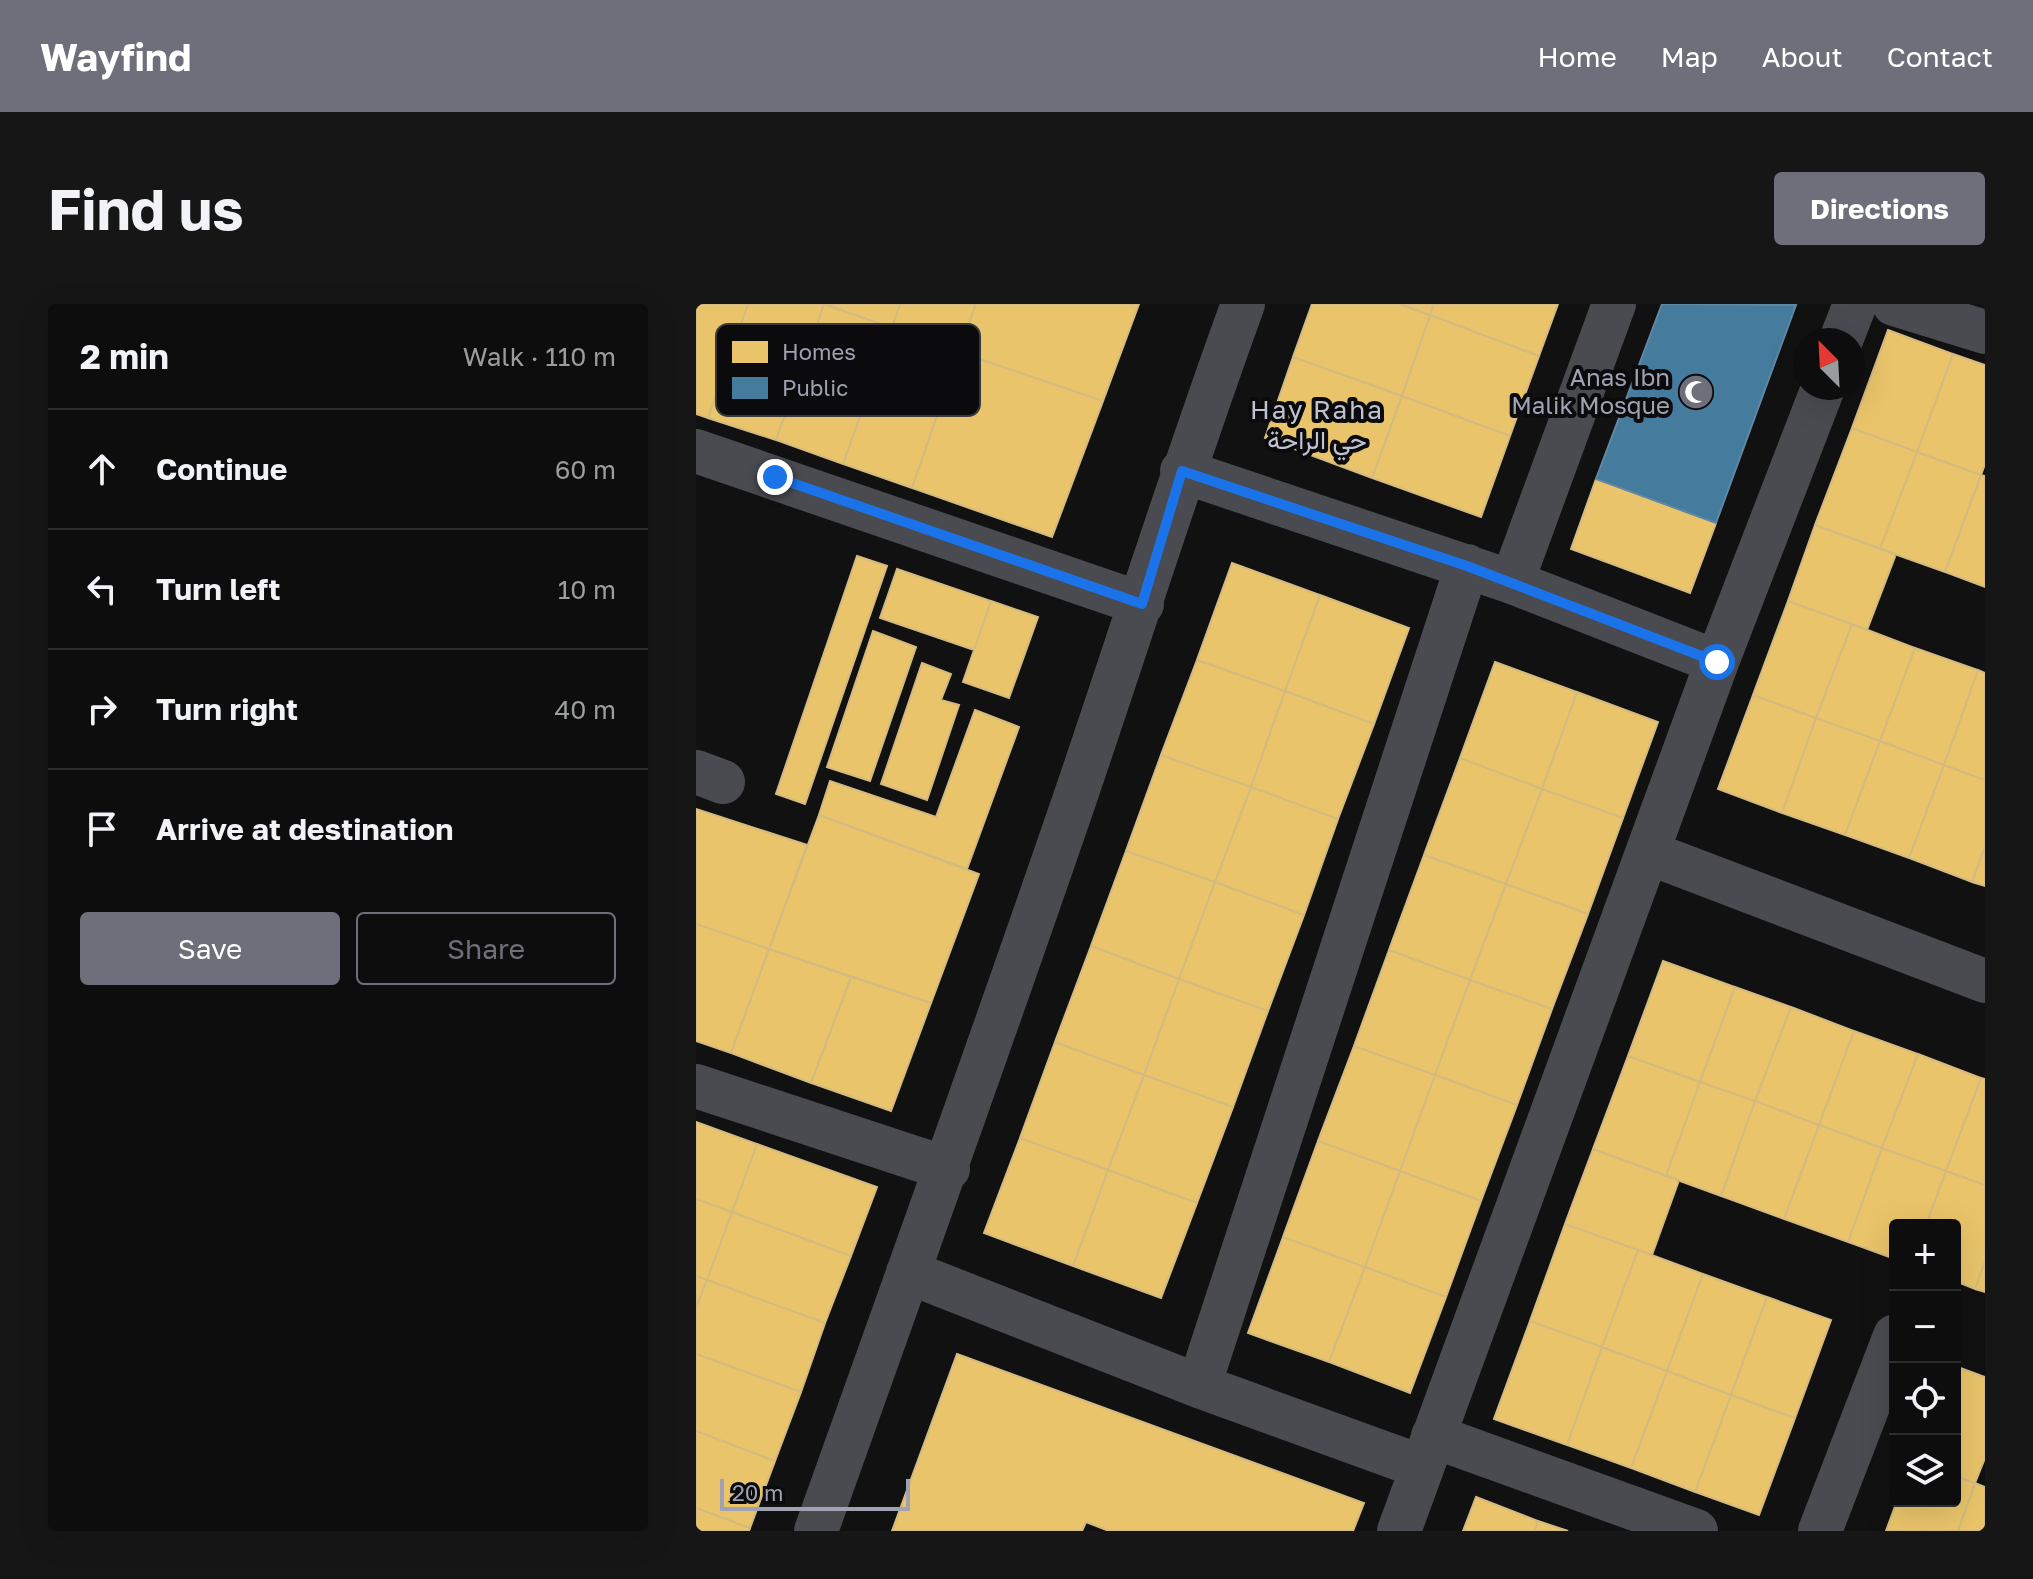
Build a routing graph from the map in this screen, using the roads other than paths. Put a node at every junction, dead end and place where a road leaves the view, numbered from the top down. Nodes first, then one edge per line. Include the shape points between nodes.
1 (1243, 304) edge
2 (1614, 304) edge
3 (1855, 304) edge
4 (1894, 304) edge
5 (1846, 328) edge
6 (1984, 329) edge
7 (1818, 400) edge
8 (696, 451) edge
9 (1182, 471) junction
10 (1467, 566) junction
11 (1512, 582) junction
12 (1142, 604) junction
13 (1717, 662) junction
14 (1649, 853) junction
15 (1985, 981) edge
16 (696, 1086) edge
17 (948, 1169) junction
18 (908, 1272) junction
19 (1889, 1352) edge
20 (1199, 1386) junction
21 (1428, 1452) junction
22 (816, 1531) edge
23 (1399, 1531) edge
24 (1696, 1531) edge
25 (1820, 1531) edge

1 - 9 street
2 - 11 street
3 - 5 street
4 - 6 street
7 - 13 street
8 - 12 street
9 - 10 street
9 - 12 street
10 - 11 street
10 - 20 street
11 - 13 street
12 - 17 street
13 - 14 street
14 - 15 street
14 - 21 street
16 - 17 street
17 - 18 street
18 - 20 street
18 - 22 street
19 - 25 street
20 - 21 street
21 - 23 street
21 - 24 street

